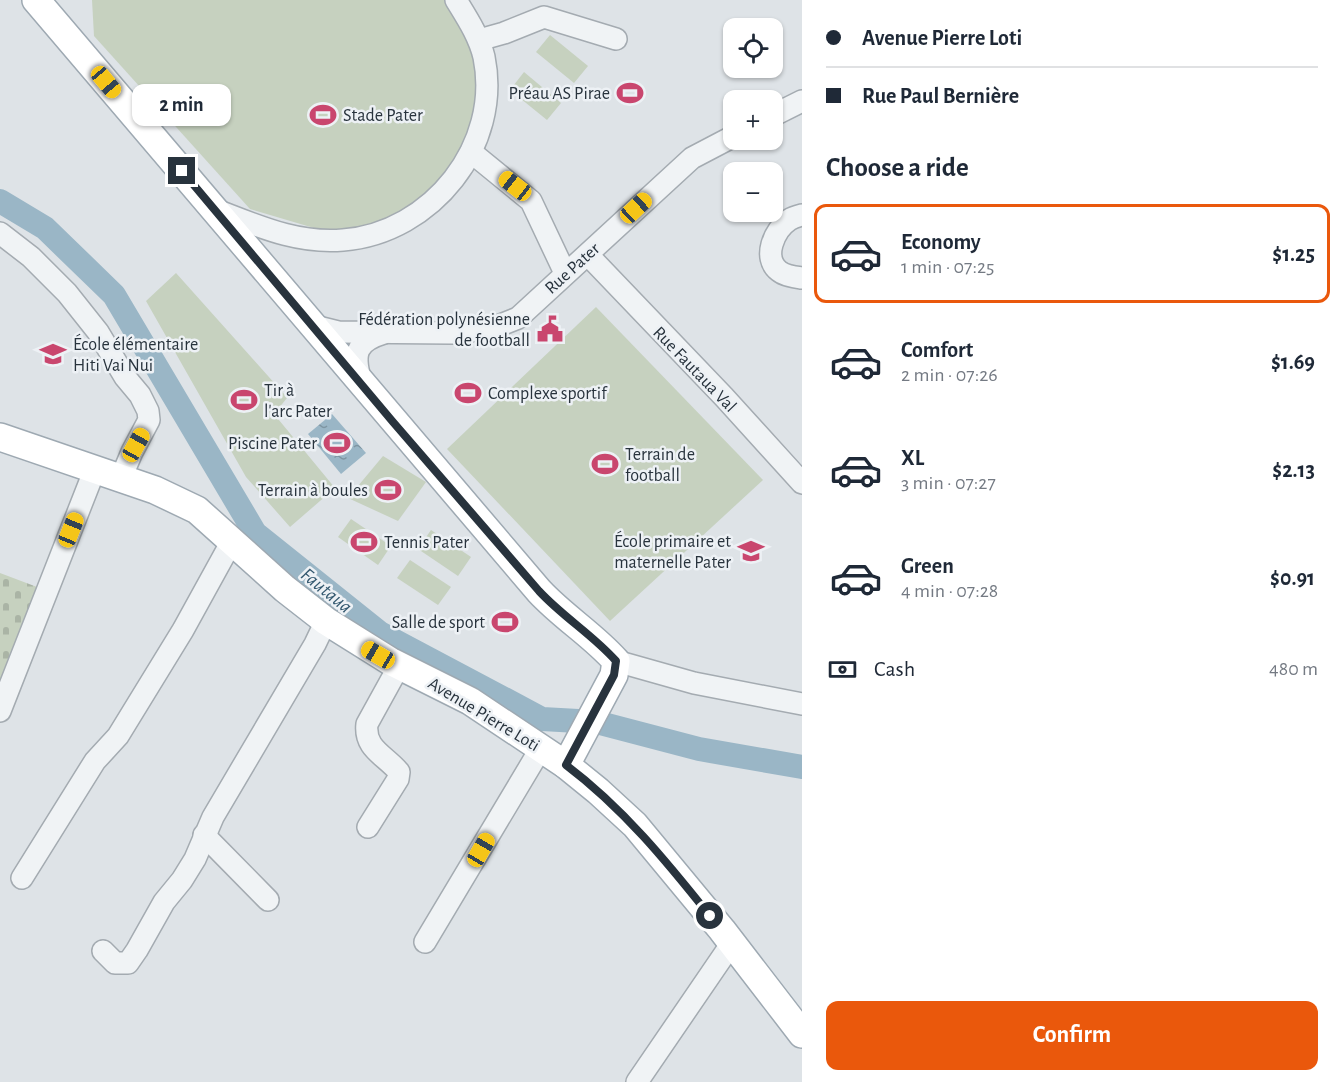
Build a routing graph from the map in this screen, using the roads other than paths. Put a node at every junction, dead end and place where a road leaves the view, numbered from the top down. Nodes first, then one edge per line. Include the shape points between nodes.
1 (36, 0) edge
2 (456, 0) edge
3 (616, 39) dead end
4 (479, 40) junction
5 (802, 101) edge
6 (783, 110) edge
7 (723, 142) edge
8 (471, 152) junction
9 (216, 210) junction
10 (802, 214) edge
11 (0, 233) edge
12 (588, 255) junction
13 (565, 273) junction
14 (802, 278) edge
15 (314, 326) junction
16 (385, 333) junction
17 (361, 382) junction
18 (1, 442) edge
19 (95, 469) junction
20 (121, 478) junction
21 (802, 483) edge
22 (232, 541) junction
23 (326, 621) junction
24 (616, 661) junction
25 (399, 666) junction
26 (802, 704) edge
27 (0, 711) edge
28 (541, 748) junction
29 (572, 755) junction
30 (368, 827) dead end
31 (204, 836) junction
32 (22, 878) dead end
33 (268, 900) dead end
34 (425, 942) dead end
35 (732, 943) junction
36 (103, 951) dead end
37 (802, 1034) edge
38 (637, 1082) edge

1 - 9 main road
2 - 4 street
3 - 4 street via 544,17
4 - 8 street via 487,91 482,123
5 - 6 street
7 - 12 street, Rue Pater via 692,158
8 - 9 street via 449,185 425,209 397,225 361,237 307,240
8 - 13 street via 531,201
9 - 15 main road
10 - 14 street via 779,230 771,251 772,262 779,271
11 - 20 street via 67,293 98,332 148,411 149,420
12 - 13 street, Rue Pater
12 - 21 street, Rue Fautaua Val
13 - 16 street, Rue Pater via 518,318 493,328 452,333
15 - 16 street, Rue Pater via 338,332
15 - 17 main road
16 - 17 street via 361,345 356,365
17 - 24 main road via 545,597
18 - 19 main road, Avenue Pierre Loti
19 - 20 main road, Avenue Pierre Loti
19 - 27 street
20 - 22 main road, Avenue Pierre Loti via 197,510
22 - 23 main road, Avenue Pierre Loti
22 - 32 street via 118,736 95,761
23 - 25 main road, Avenue Pierre Loti
23 - 31 street
24 - 26 street via 694,683
24 - 29 main road via 614,675
25 - 28 main road, Avenue Pierre Loti via 470,701
25 - 30 street via 367,724 366,734 368,742 399,772 399,778
28 - 29 main road, Avenue Pierre Loti
28 - 34 street
29 - 35 main road, Avenue Pierre Loti via 598,791 635,825
31 - 33 street
31 - 36 street via 195,860 164,902 128,963 115,963
35 - 37 main road, Avenue Pierre Loti
35 - 38 street

